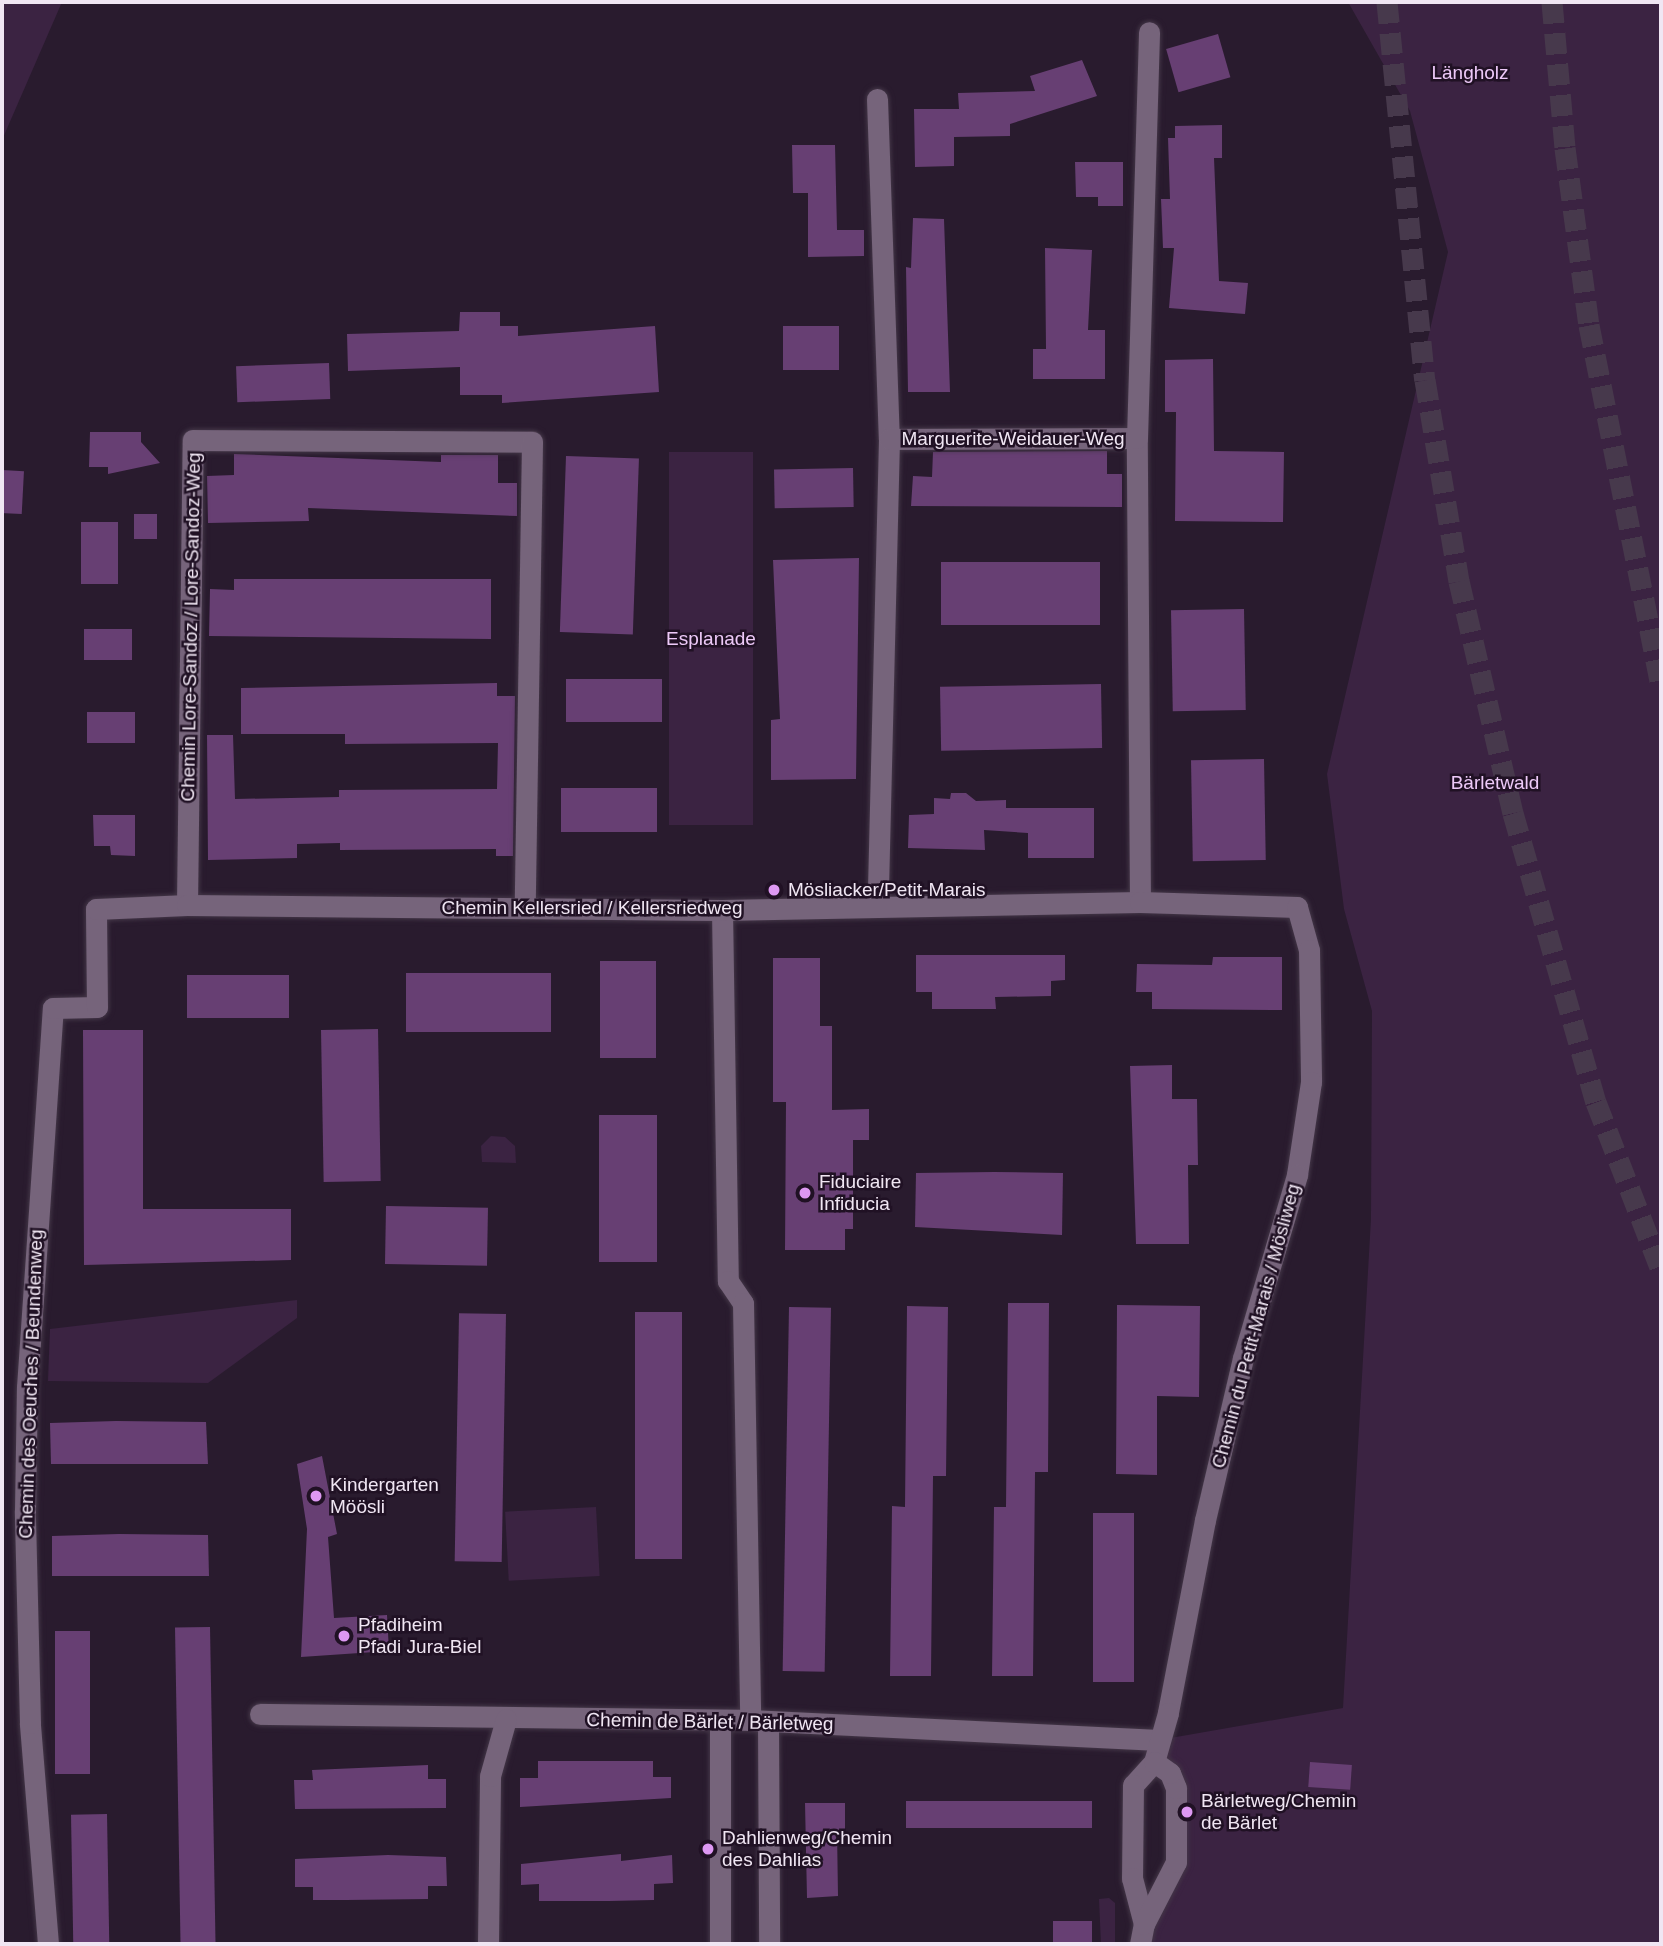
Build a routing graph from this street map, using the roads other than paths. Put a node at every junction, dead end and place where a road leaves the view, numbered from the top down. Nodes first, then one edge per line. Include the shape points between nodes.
1 (1149, 32) dead end
2 (877, 99) dead end
3 (1137, 438) junction
4 (890, 439) junction
5 (1140, 902) junction
6 (878, 904) junction
7 (187, 905) junction
8 (1297, 907) joint
9 (526, 908) junction
10 (96, 909) joint
11 (722, 910) junction
12 (260, 1714) dead end
13 (506, 1719) junction
14 (759, 1720) junction
15 (720, 1721) junction
16 (1159, 1741) junction
17 (1154, 1762) junction
18 (1142, 1934) edge
19 (48, 1944) edge
20 (488, 1944) edge
21 (720, 1944) edge
22 (769, 1944) edge

1 - 3 street
2 - 4 street
3 - 4 street, Marguerite-Weidauer-Weg
3 - 5 street
4 - 6 street
5 - 6 street, Chemin Kellersried / Kellersriedweg
5 - 8 street, Chemin Kellersried / Kellersriedweg
6 - 11 street, Chemin Kellersried / Kellersriedweg
7 - 9 street, Chemin Kellersried / Kellersriedweg
7 - 9 street, Chemin Lore-Sandoz / Lore-Sandoz-Weg via 193,440 478,441 532,442
7 - 10 street, Chemin Kellersried / Kellersriedweg
8 - 16 street, Chemin du Petit-Marais / Mösliweg via 1309,950 1312,1015 1311,1082 1297,1175 1243,1358
9 - 11 street, Chemin Kellersried / Kellersriedweg
10 - 19 street, Chemin des Oeuches / Beundenweg via 97,1007 53,1008 27,1387 30,1723
11 - 14 street via 728,1281 743,1303
12 - 13 street, Chemin de Bärlet / Bärletweg
13 - 15 street, Chemin de Bärlet / Bärletweg
13 - 20 street via 490,1776
14 - 15 street, Chemin de Bärlet / Bärletweg
14 - 16 street, Chemin de Bärlet / Bärletweg
14 - 22 street
15 - 21 street
16 - 17 street, Chemin du Petit-Marais / Mösliweg
17 - 18 street via 1133,1785 1132,1878
17 - 18 street via 1170,1773 1176,1788 1176,1862

